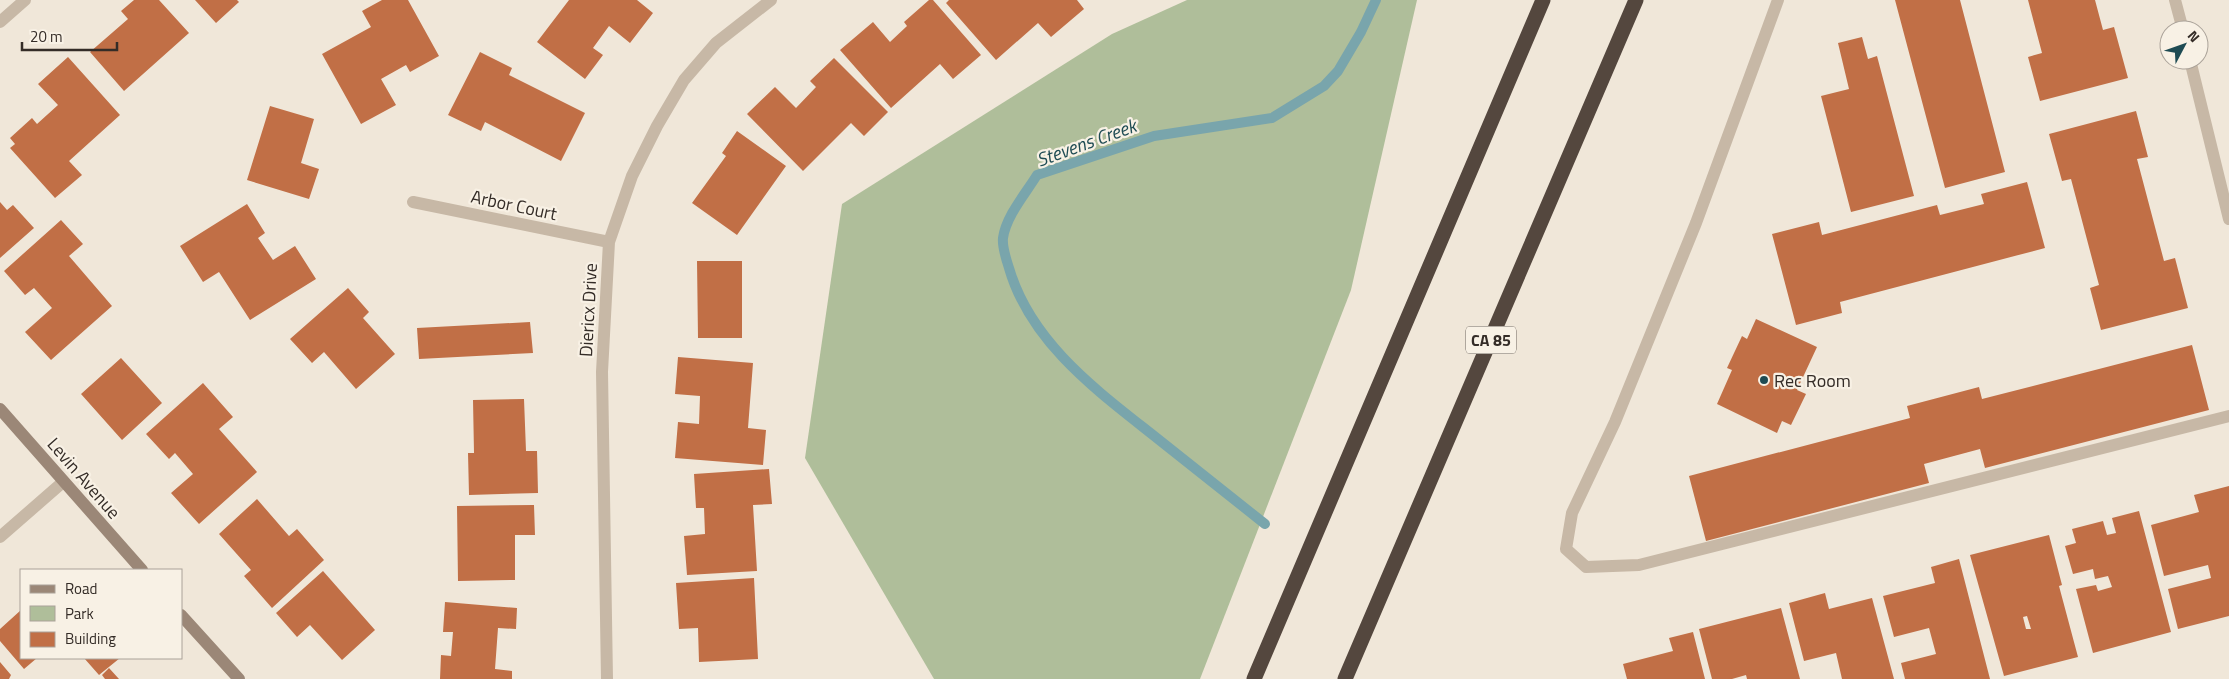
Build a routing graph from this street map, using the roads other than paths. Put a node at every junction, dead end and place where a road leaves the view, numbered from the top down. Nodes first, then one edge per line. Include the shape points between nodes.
1 (26, 0) edge
2 (771, 0) edge
3 (1543, 0) edge
4 (1636, 0) edge
5 (1778, 0) edge
6 (2175, 0) edge
7 (2180, 20) edge
8 (0, 22) edge
9 (2192, 70) edge
10 (413, 202) dead end
11 (2229, 219) edge
12 (609, 242) junction
13 (0, 409) edge
14 (2229, 416) edge
15 (63, 482) junction
16 (0, 537) edge
17 (141, 569) edge
18 (182, 615) edge
19 (238, 679) edge
20 (607, 679) edge
21 (1254, 679) edge
22 (1345, 679) edge

1 - 8 street
2 - 12 street, Diericx Drive via 716,43 684,80 632,176
3 - 21 highway
4 - 22 highway, CA 85
5 - 14 street via 1688,241 1615,422 1572,513 1566,549 1586,567 1639,565
6 - 7 street
9 - 11 street
10 - 12 street, Arbor Court
12 - 20 street, Diericx Drive via 602,372
13 - 15 street, Levin Avenue
15 - 16 street
15 - 17 street, Levin Avenue
18 - 19 street

